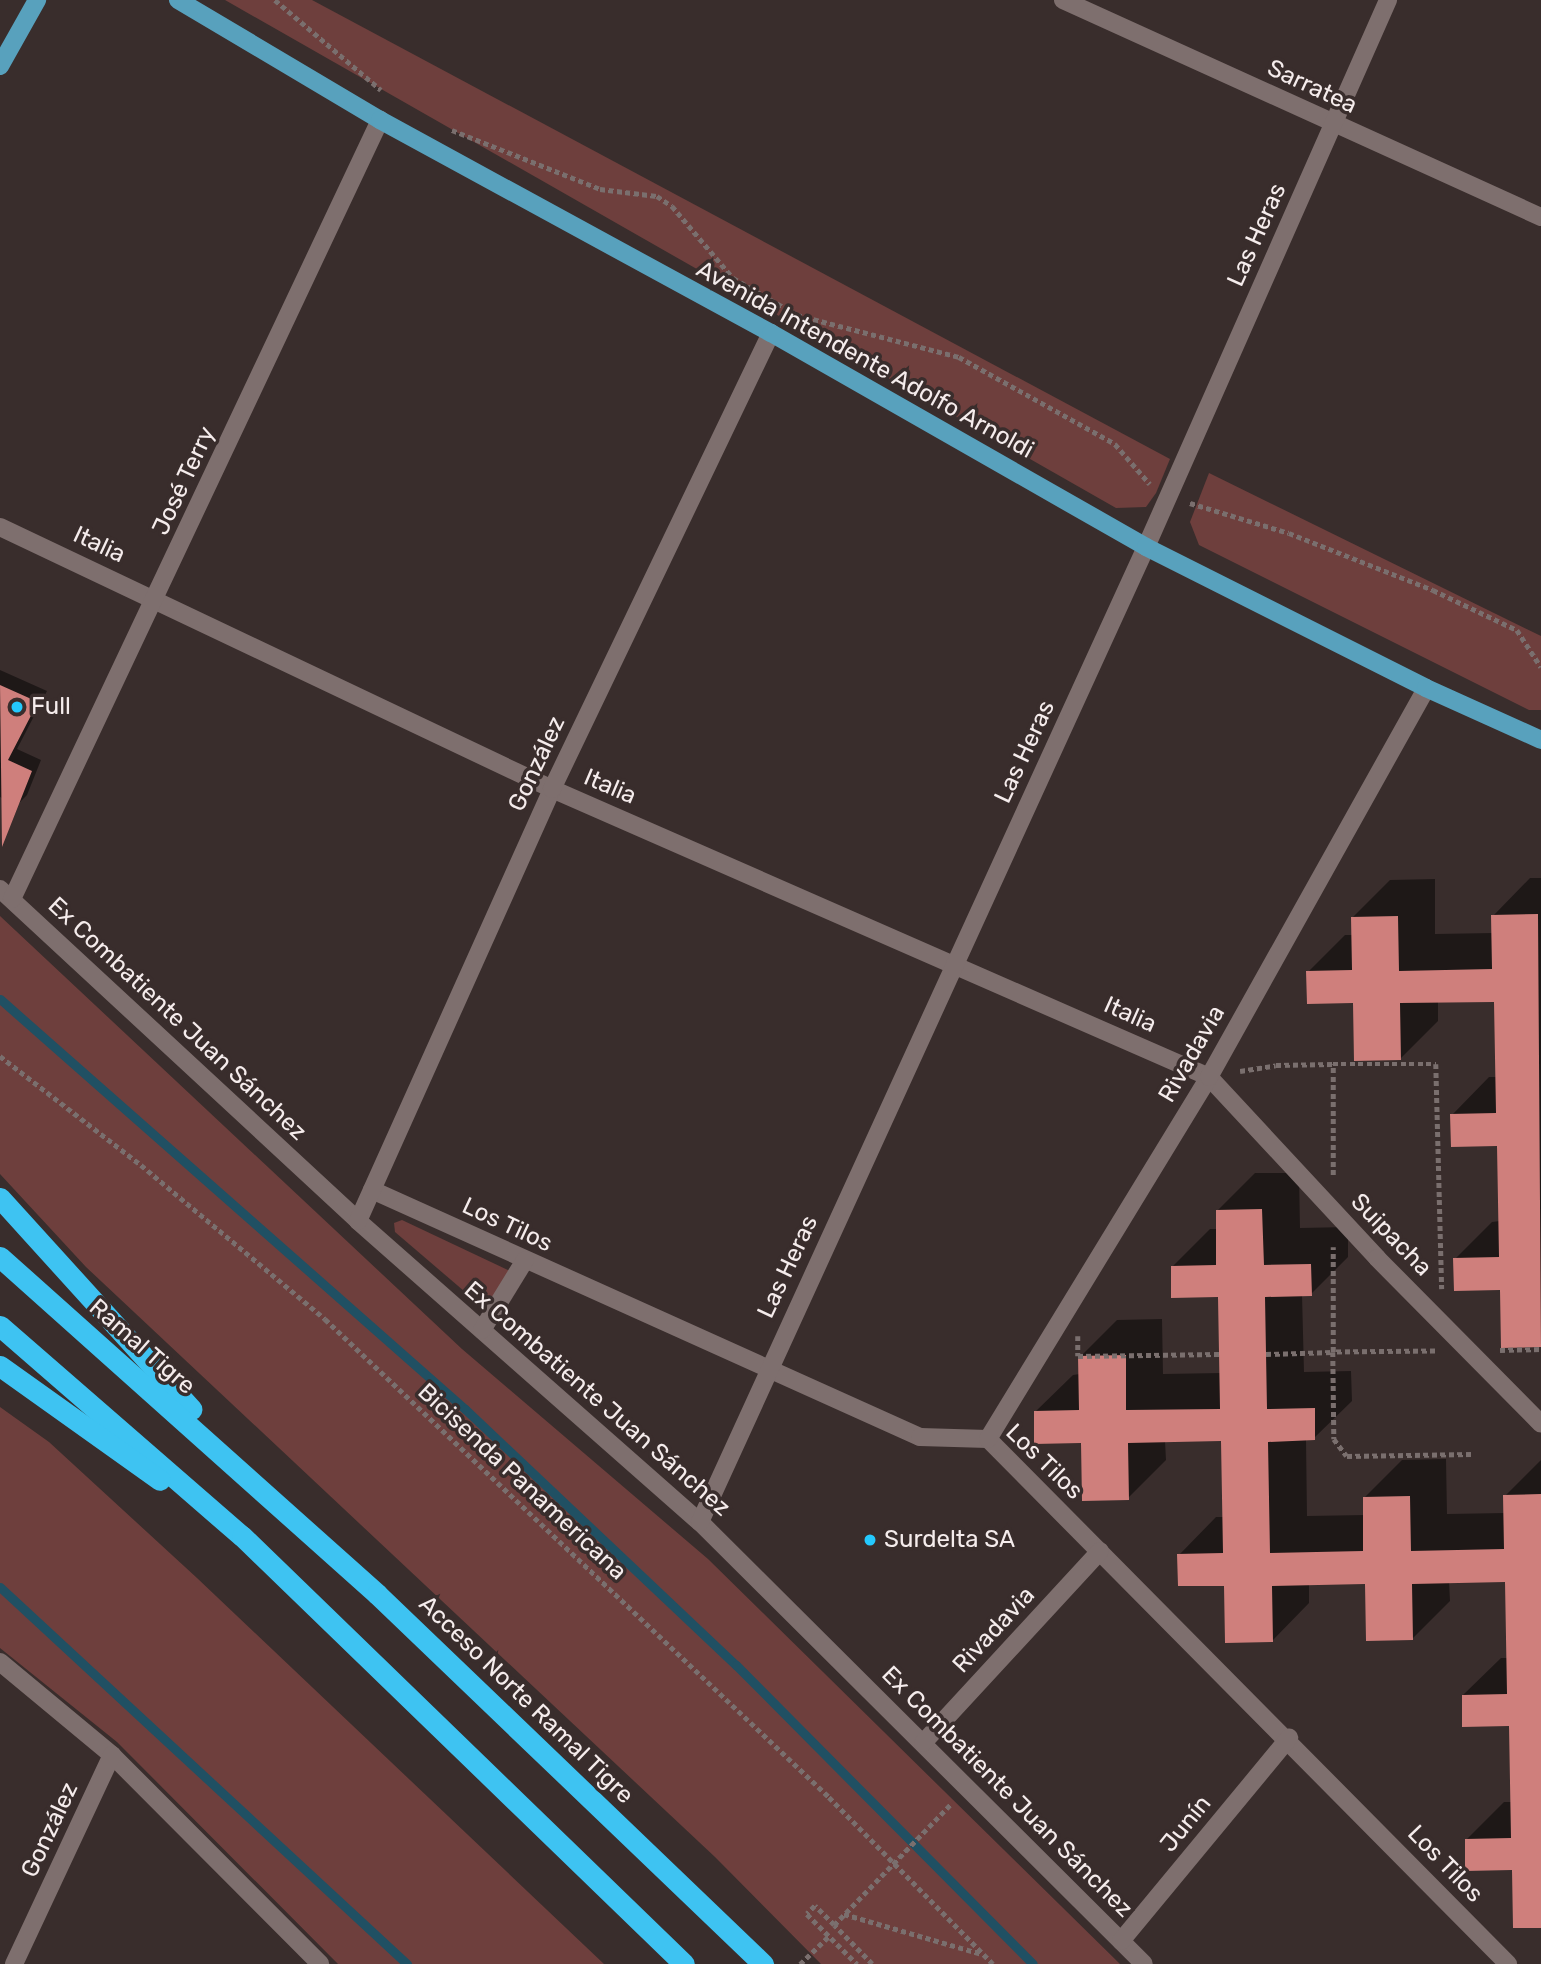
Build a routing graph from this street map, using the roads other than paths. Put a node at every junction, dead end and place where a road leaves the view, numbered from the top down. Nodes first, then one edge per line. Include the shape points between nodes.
1 (37, 0) edge
2 (178, 0) edge
3 (1063, 0) edge
4 (1388, 0) edge
5 (0, 66) edge
6 (380, 120) junction
7 (1332, 124) junction
8 (1541, 217) edge
9 (771, 333) junction
10 (0, 527) edge
11 (1146, 547) junction
12 (156, 598) junction
13 (1426, 688) junction
14 (1541, 740) edge
15 (552, 789) junction
16 (6, 894) edge
17 (955, 963) junction
18 (1209, 1077) junction
19 (372, 1190) junction
20 (0, 1198) edge
21 (358, 1221) junction
22 (0, 1257) edge
23 (525, 1260) junction
24 (0, 1326) edge
25 (482, 1331) junction
26 (0, 1366) edge
27 (768, 1371) junction
28 (1541, 1424) edge
29 (988, 1438) junction
30 (250, 1476) junction
31 (700, 1522) junction
32 (242, 1536) junction
33 (1100, 1550) junction
34 (0, 1662) edge
35 (1289, 1738) junction
36 (923, 1743) junction
37 (112, 1755) junction
38 (1121, 1941) junction
39 (14, 1964) edge
40 (320, 1964) edge
41 (684, 1964) edge
42 (763, 1964) edge
43 (1144, 1964) edge
44 (1508, 1964) edge

1 - 5 main road
2 - 6 main road, Avenida Intendente Adolfo Arnoldi
3 - 7 street, Sarratea
4 - 7 street, Las Heras
6 - 9 main road, Avenida Intendente Adolfo Arnoldi
6 - 12 street, José Terry
7 - 8 street, Sarratea
7 - 11 street, Las Heras
9 - 11 main road, Avenida Intendente Adolfo Arnoldi
9 - 15 street, González
10 - 12 street, Italia
11 - 13 main road, Avenida Intendente Adolfo Arnoldi
11 - 17 street, Las Heras
12 - 15 street, Italia
12 - 16 street, José Terry
13 - 14 main road, Avenida Intendente Adolfo Arnoldi
13 - 18 street, Rivadavia
15 - 17 street, Italia
15 - 19 street, González
16 - 21 street, Ex Combatiente Juan Sánchez
17 - 18 street, Italia
17 - 27 street, Las Heras
18 - 28 street, Suipacha
18 - 29 street, Rivadavia
19 - 21 street, González
19 - 23 street, Los Tilos
20 - 30 highway
21 - 25 street, Ex Combatiente Juan Sánchez
22 - 30 highway, Ramal Tigre
23 - 25 street
23 - 27 street, Los Tilos
24 - 32 highway
25 - 31 street, Ex Combatiente Juan Sánchez
26 - 32 highway
27 - 29 street, Los Tilos via 920,1437
27 - 31 street, Las Heras
29 - 33 street, Los Tilos
30 - 42 highway, Acceso Norte Ramal Tigre
31 - 36 street, Ex Combatiente Juan Sánchez
32 - 41 highway
33 - 35 street, Los Tilos
33 - 36 street, Rivadavia
34 - 37 street
35 - 38 street, Junín
35 - 44 street, Los Tilos
36 - 38 street, Ex Combatiente Juan Sánchez
37 - 39 street, González
37 - 40 street
38 - 43 street, Ex Combatiente Juan Sánchez

